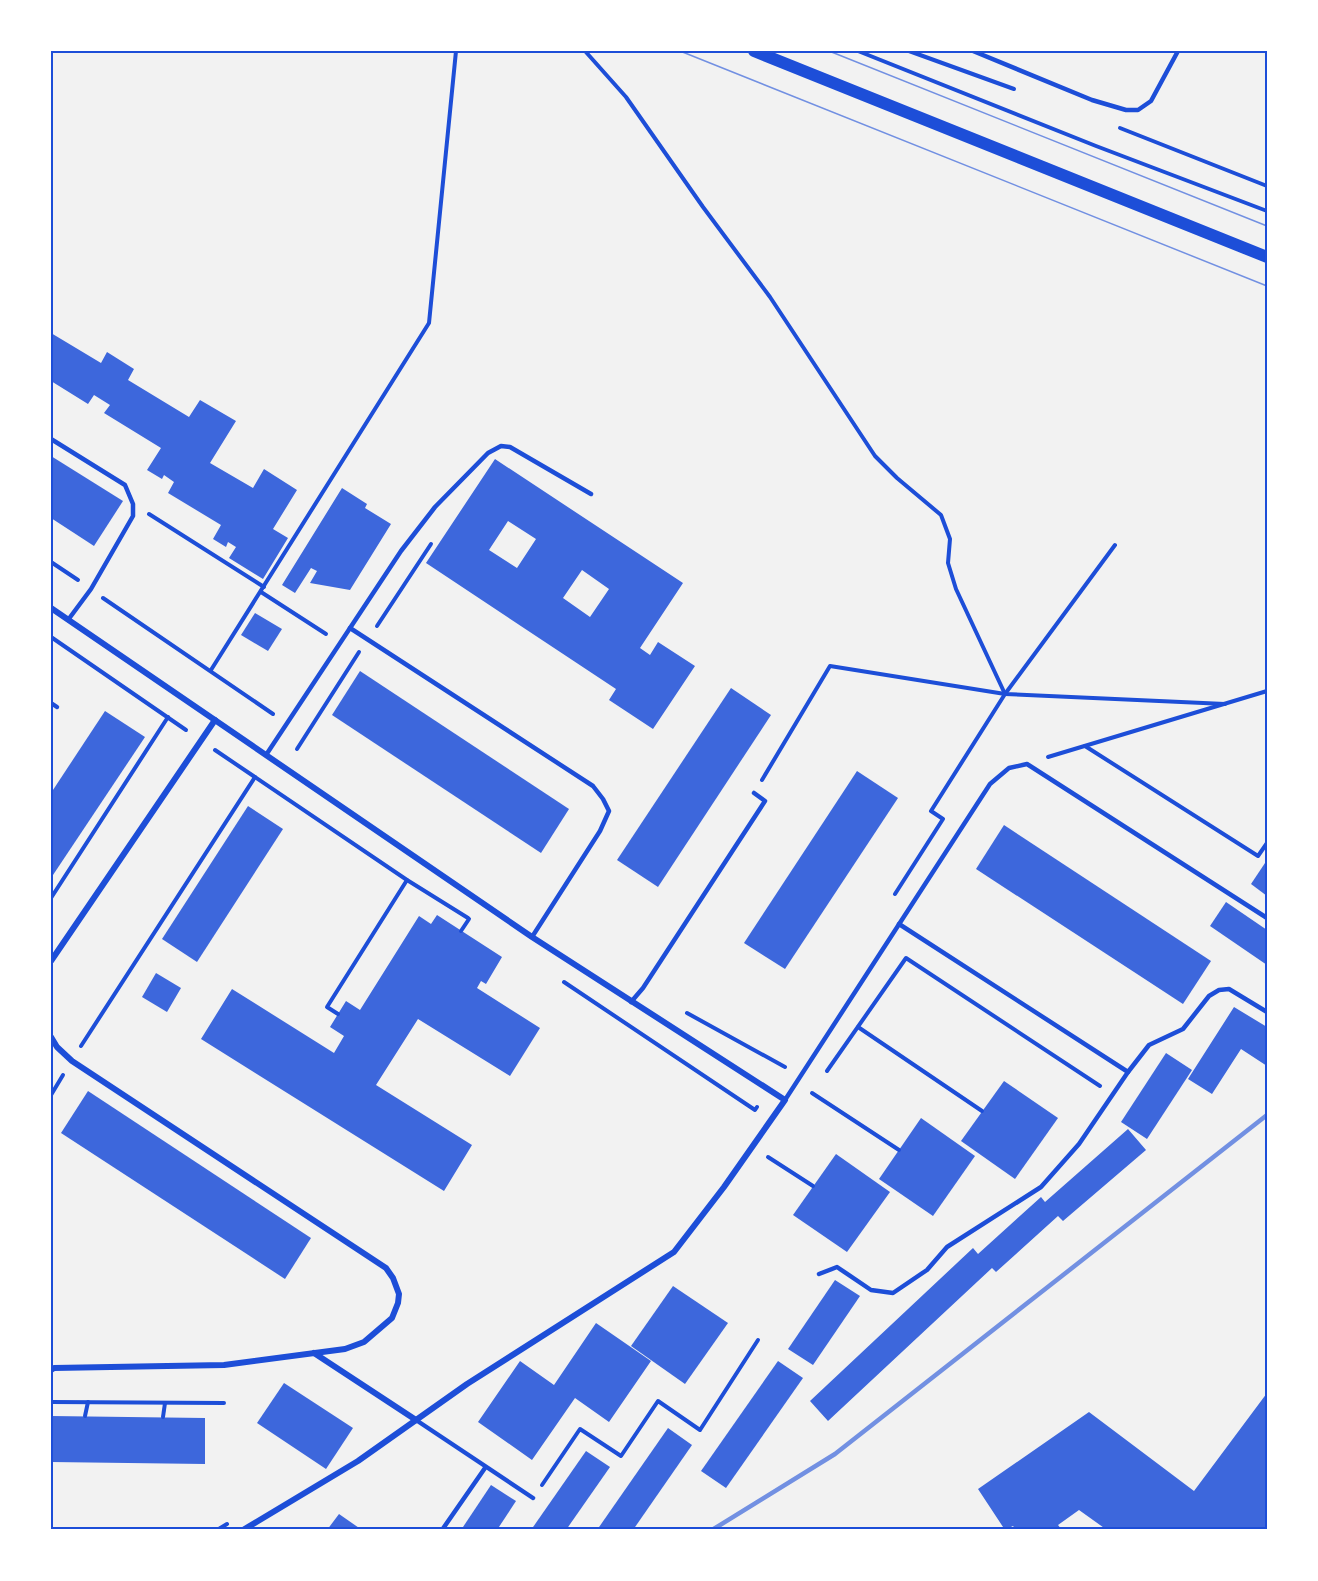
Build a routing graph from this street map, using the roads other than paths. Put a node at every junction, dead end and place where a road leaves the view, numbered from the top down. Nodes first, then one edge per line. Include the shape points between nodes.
1 (754, 51) edge
2 (973, 51) edge
3 (1168, 51) edge
4 (1178, 51) edge
5 (1174, 56) junction
6 (1267, 257) edge
7 (51, 439) edge
8 (591, 494) dead end
9 (51, 608) edge
10 (68, 620) junction
11 (350, 628) junction
12 (51, 704) edge
13 (57, 707) dead end
14 (215, 720) junction
15 (266, 755) junction
16 (754, 793) road end
17 (1267, 918) edge
18 (898, 924) junction
19 (532, 937) junction
20 (51, 961) edge
21 (631, 1002) junction
22 (1267, 1012) edge
23 (51, 1037) edge
24 (1128, 1072) junction
25 (785, 1100) junction
26 (819, 1274) dead end
27 (314, 1353) junction
28 (51, 1370) edge
29 (416, 1420) junction
30 (485, 1468) junction
31 (533, 1498) road end
32 (243, 1530) edge
33 (442, 1530) edge

1 - 6 main road
2 - 5 lane via 1126,110 1138,110 1151,101
3 - 5 lane
4 - 5 lane
7 - 10 lane via 125,485 133,504 133,516 91,589
8 - 11 lane via 510,447 501,446 488,453 428,516
9 - 10 street
10 - 14 street
11 - 15 lane
11 - 19 lane via 593,786 603,799 609,811 600,831
12 - 13 lane
14 - 15 street
14 - 20 street
15 - 19 street
16 - 21 lane via 765,801
17 - 18 lane via 1027,764 1009,768 990,784
18 - 24 lane
18 - 25 lane
19 - 21 street
21 - 25 street
22 - 24 lane via 1229,989 1219,990 1209,996 1183,1029 1149,1045
23 - 27 street via 72,1061 386,1268 399,1294 392,1318 364,1342
24 - 26 lane via 1079,1144 1041,1187 947,1246 927,1270 893,1293 871,1290 837,1268
25 - 29 street via 674,1252
27 - 28 street via 224,1365
27 - 29 street
29 - 30 lane
29 - 32 street via 358,1461
30 - 31 lane
30 - 33 lane

